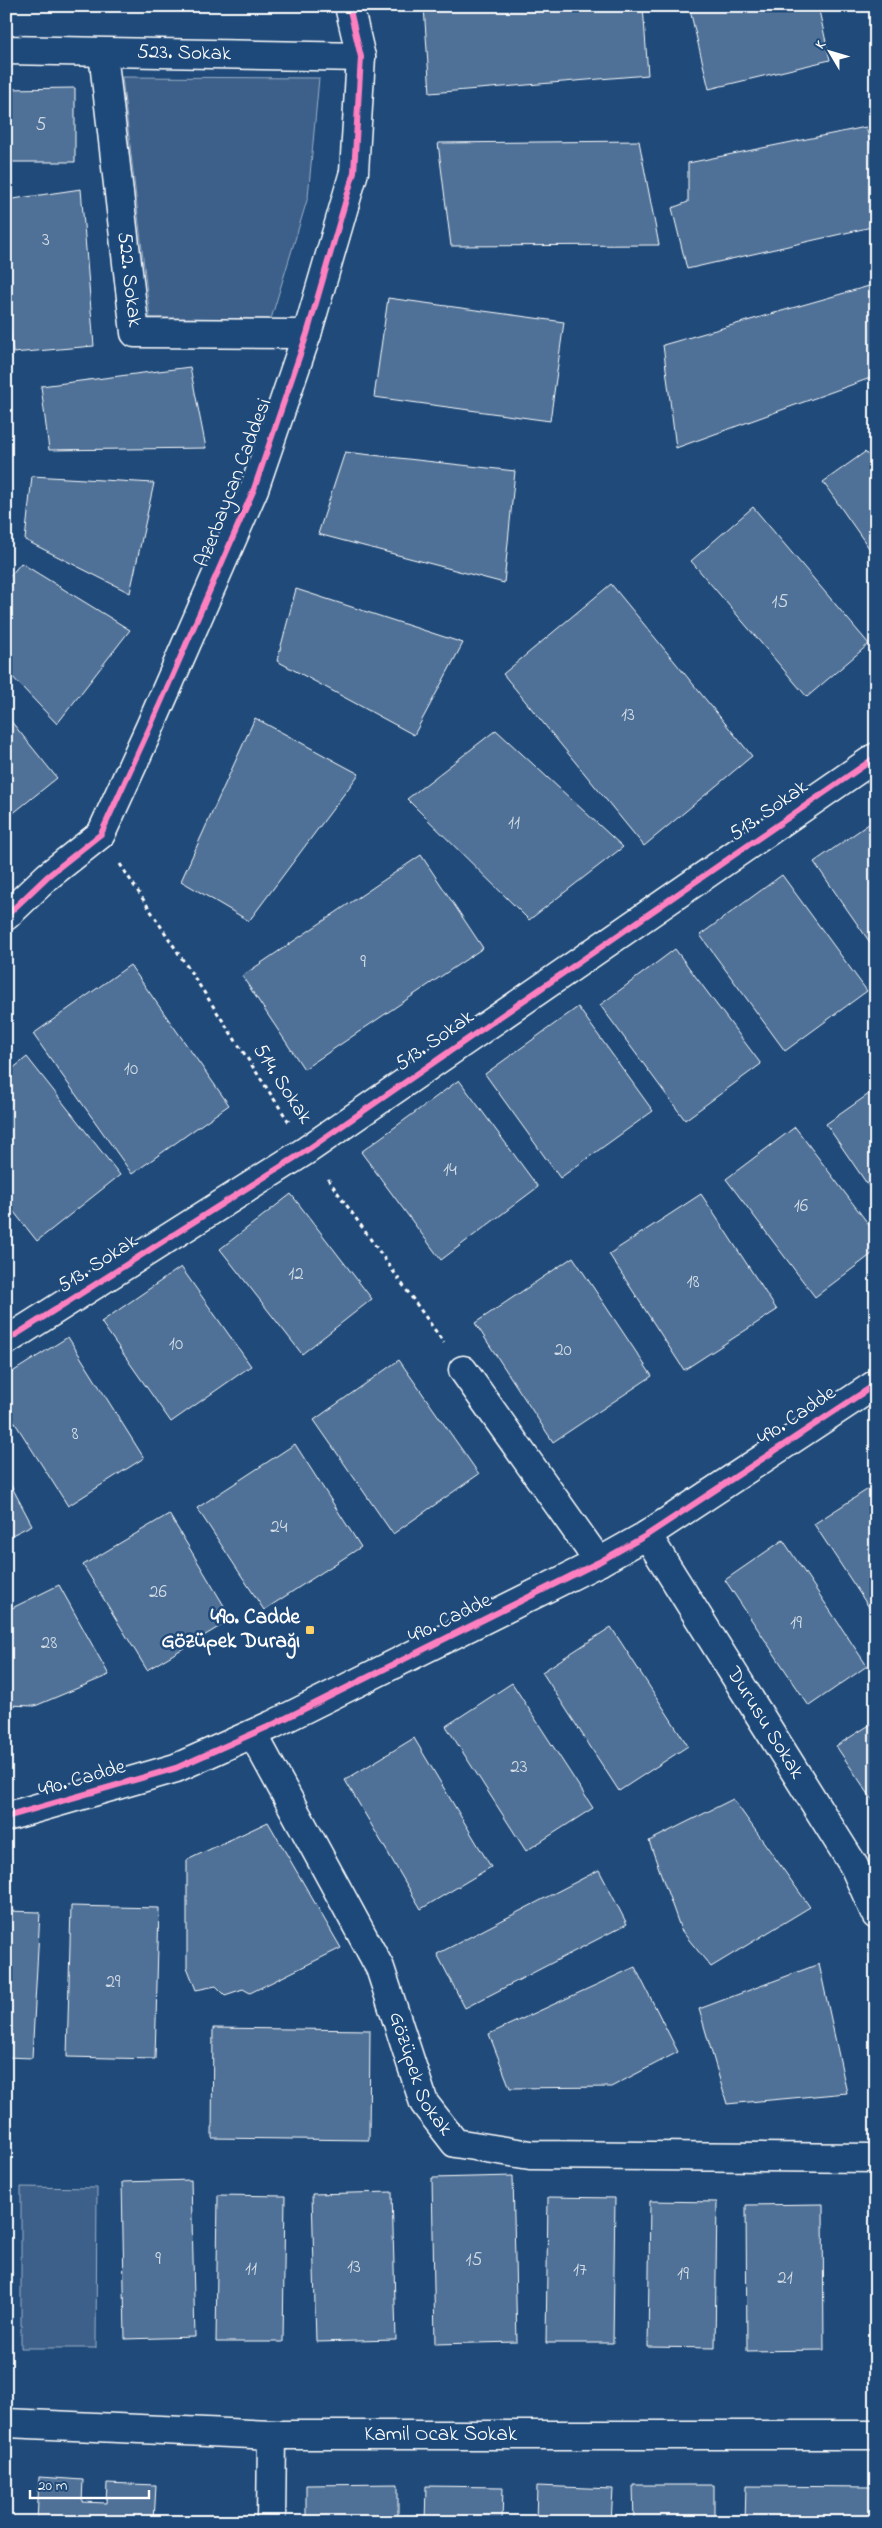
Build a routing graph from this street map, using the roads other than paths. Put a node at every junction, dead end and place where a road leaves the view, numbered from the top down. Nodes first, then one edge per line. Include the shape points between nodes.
1 (349, 6) edge
2 (6, 50) edge
3 (103, 53) junction
4 (360, 56) junction
5 (307, 334) junction
6 (876, 757) edge
7 (6, 916) edge
8 (6, 1341) edge
9 (463, 1370) road end
10 (876, 1384) edge
11 (648, 1535) junction
12 (600, 1562) junction
13 (254, 1734) junction
14 (6, 1817) edge
15 (876, 1915) edge
16 (876, 2158) edge
17 (6, 2423) edge
18 (272, 2435) junction
19 (876, 2435) edge
20 (271, 2522) edge

1 - 4 street, Azerbaycan Caddesi
2 - 3 street, 523. Sokak
3 - 4 street, 523. Sokak
3 - 5 street, 522. Sokak via 135,333
4 - 5 street, Azerbaycan Caddesi via 354,172
5 - 7 street, Azerbaycan Caddesi via 254,490 101,834 48,876
6 - 8 street, 513. Sokak via 307,1150
9 - 12 street
10 - 11 street, 490. Cadde
11 - 12 street, 490. Cadde
11 - 15 street, Durusu Sokak via 854,1866
12 - 13 street, 490. Cadde
13 - 14 street, 490. Cadde via 176,1768
13 - 16 street, Gözüpek Sokak via 380,1968 424,2103 455,2143 530,2154
17 - 18 street, Kamil Ocak Sokak
18 - 19 street, Kamil Ocak Sokak
18 - 20 street

